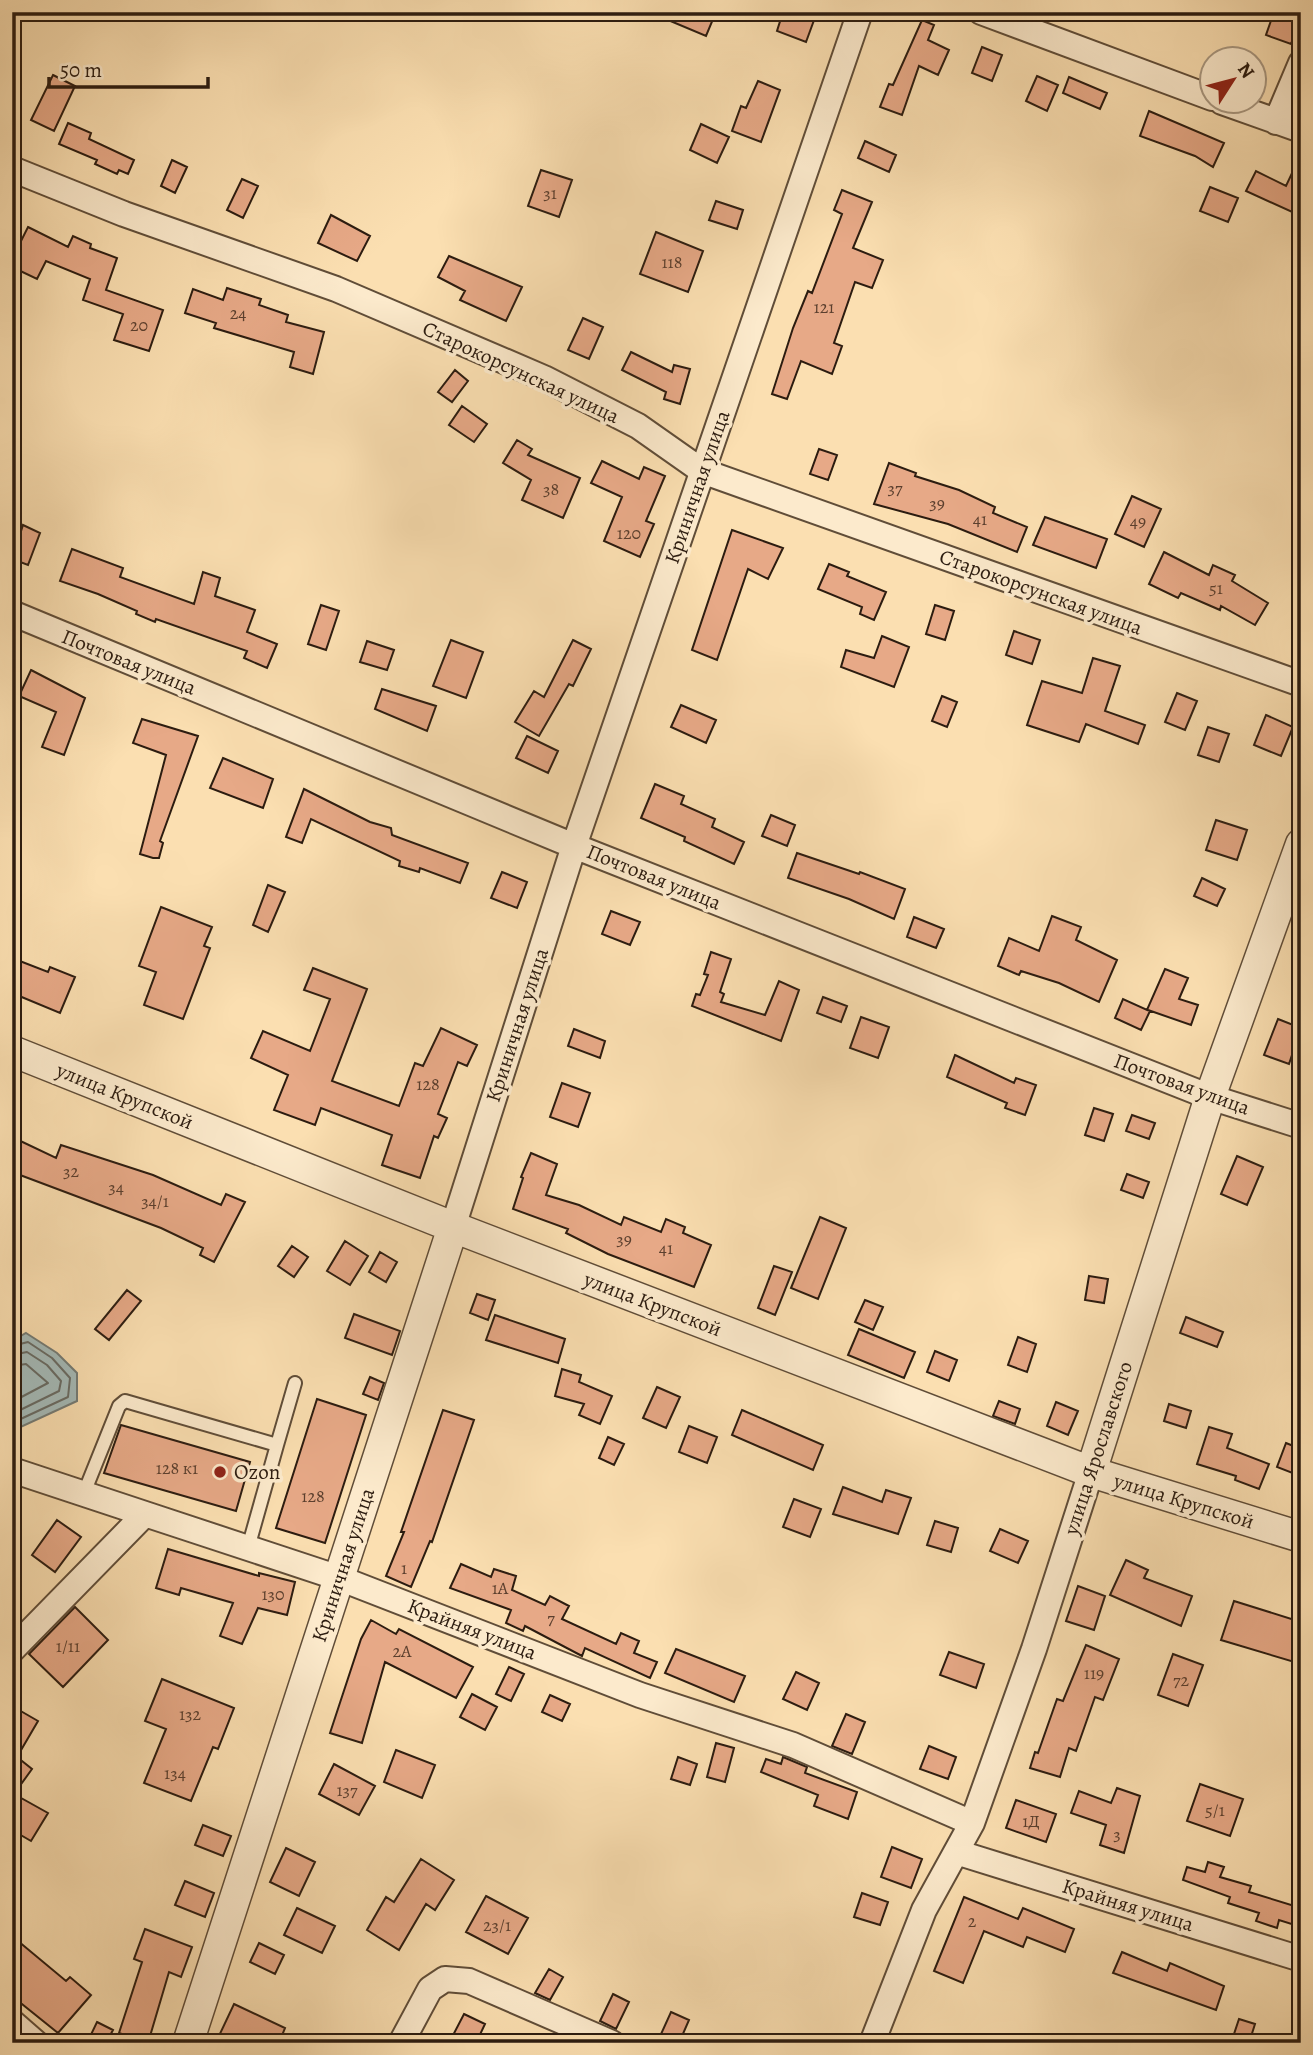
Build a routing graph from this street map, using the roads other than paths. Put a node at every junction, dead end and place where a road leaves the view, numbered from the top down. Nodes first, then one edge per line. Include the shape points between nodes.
1 (860, 12) edge
2 (981, 12) edge
3 (1301, 62) edge
4 (1198, 93) edge
5 (1260, 116) edge
6 (1276, 122) junction
7 (1301, 130) edge
8 (12, 169) edge
9 (702, 471) junction
10 (12, 613) edge
11 (1301, 684) edge
12 (1301, 844) edge
13 (574, 846) junction
14 (12, 1051) edge
15 (1209, 1097) junction
16 (1301, 1126) edge
17 (453, 1227) junction
18 (295, 1383) dead end
19 (278, 1445) junction
20 (12, 1470) edge
21 (1091, 1472) junction
22 (84, 1493) junction
23 (145, 1514) junction
24 (1301, 1537) edge
25 (248, 1548) junction
26 (339, 1578) junction
27 (12, 1650) edge
28 (972, 1823) junction
29 (956, 1852) junction
30 (1301, 1959) edge
31 (12, 2022) edge
32 (36, 2043) edge
33 (188, 2043) edge
34 (401, 2043) edge
35 (612, 2043) edge
36 (872, 2043) edge

1 - 9 street, Криничная улица
2 - 4 street
3 - 6 street
5 - 6 street
6 - 7 street
8 - 9 street, Старокорсунская улица via 337,289 544,378 638,426
9 - 11 street, Старокорсунская улица
9 - 13 street, Криничная улица
10 - 13 street, Почтовая улица
12 - 15 street, улица Ярославского
13 - 15 street, Почтовая улица
13 - 17 street, Криничная улица
14 - 17 street, улица Крупской
15 - 16 street, Почтовая улица
15 - 21 street, улица Ярославского
17 - 21 street, улица Крупской
17 - 26 street, Криничная улица
18 - 19 lane
19 - 22 lane via 125,1401
19 - 25 lane
20 - 22 street, Крайняя улица
21 - 24 street, улица Крупской
21 - 28 street, улица Ярославского
22 - 23 street, Крайняя улица
23 - 25 street, Крайняя улица
23 - 27 street
25 - 26 street, Крайняя улица
26 - 28 street, Крайняя улица via 640,1695 793,1745
26 - 33 street, Криничная улица
28 - 29 street, улица Ярославского
29 - 30 street, Крайняя улица
29 - 36 street, улица Ярославского via 924,1910
31 - 32 street
34 - 35 street via 430,1989 445,1979 469,1981

